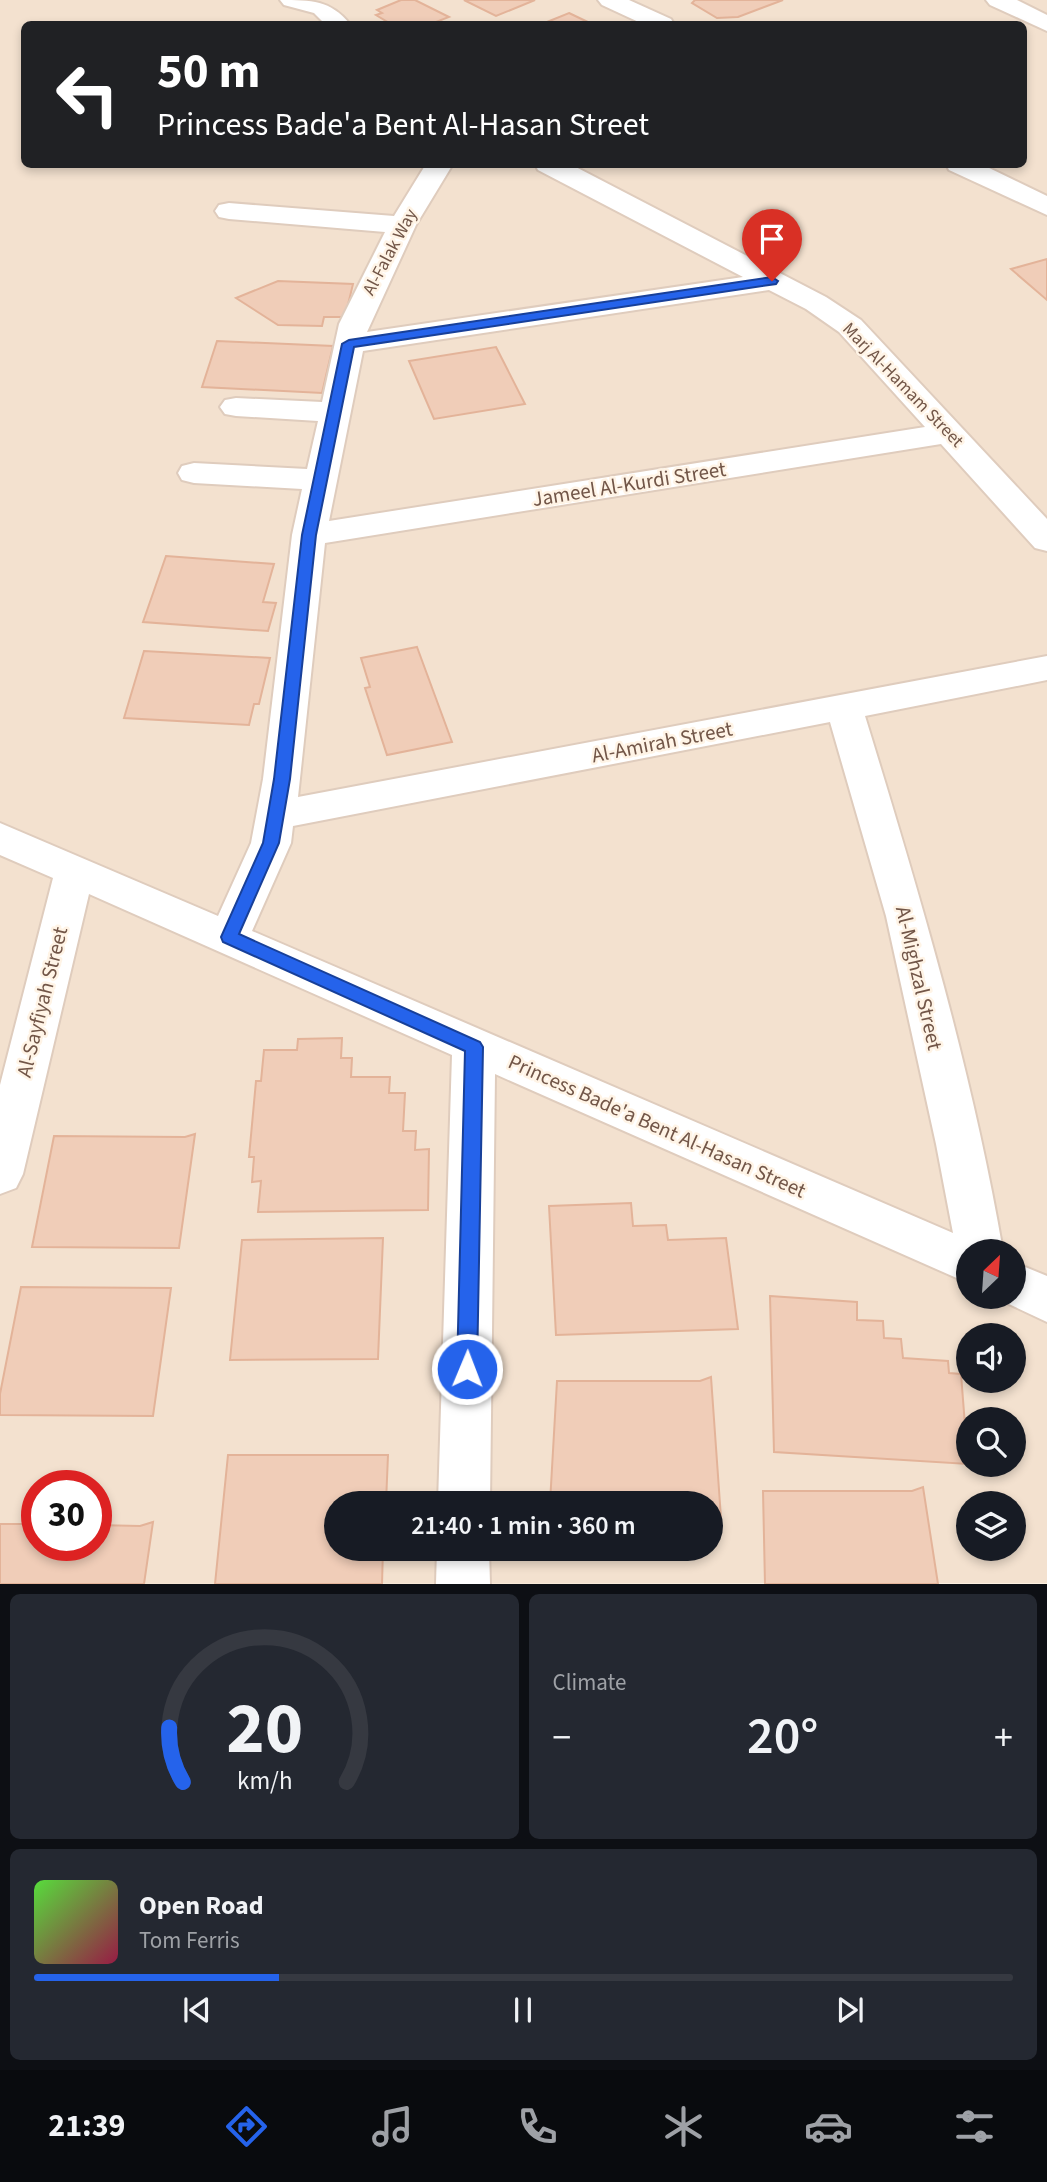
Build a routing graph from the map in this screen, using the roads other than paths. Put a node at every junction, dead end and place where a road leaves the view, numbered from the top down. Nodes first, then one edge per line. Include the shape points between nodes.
1 (292, 0) edge
2 (610, 0) edge
3 (998, 0) edge
4 (335, 21) edge
5 (656, 21) edge
6 (1047, 24) edge
7 (438, 168) edge
8 (556, 168) edge
9 (967, 168) edge
10 (1047, 207) edge
11 (229, 211) dead end
12 (402, 225) junction
13 (772, 281) junction
14 (349, 344) junction
15 (236, 407) dead end
16 (335, 412) junction
17 (949, 433) junction
18 (194, 473) dead end
19 (321, 480) junction
20 (309, 535) junction
21 (1047, 540) edge
22 (1047, 668) edge
23 (844, 708) junction
24 (276, 815) junction
25 (0, 838) edge
26 (75, 870) junction
27 (229, 937) junction
28 (474, 1047) junction
29 (0, 1174) edge
30 (978, 1239) edge
31 (956, 1257) edge
32 (1026, 1290) edge
33 (1047, 1300) edge
34 (464, 1491) edge
35 (463, 1561) edge
36 (463, 1584) edge

1 - 4 street via 322,8
2 - 5 street
3 - 6 street
7 - 12 street, Al-Falak Way
8 - 13 street, Marj Al-Hamam Street
9 - 10 street
11 - 12 street
12 - 14 street, Al-Falak Way via 361,306
13 - 14 street
13 - 17 street, Marj Al-Hamam Street via 850,326
14 - 16 street, Al-Falak Way
15 - 16 street
16 - 19 street, Al-Falak Way
17 - 20 street, Jameel Al-Kurdi Street
17 - 21 street, Marj Al-Hamam Street
18 - 19 street
19 - 20 street, Al-Falak Way
20 - 24 street, Al-Falak Way
22 - 23 street, Al-Amirah Street
23 - 24 street, Al-Amirah Street
23 - 30 street, Al-Mighzal Street via 906,916
24 - 27 street, Al-Falak Way via 271,843
25 - 26 street, Princess Bade'a Bent Al-Hasan Street
26 - 27 street, Princess Bade'a Bent Al-Hasan Street
26 - 29 street, Al-Sayfiyah Street
27 - 28 street, Princess Bade'a Bent Al-Hasan Street
28 - 31 street, Princess Bade'a Bent Al-Hasan Street
28 - 34 street
32 - 33 street
35 - 36 street

